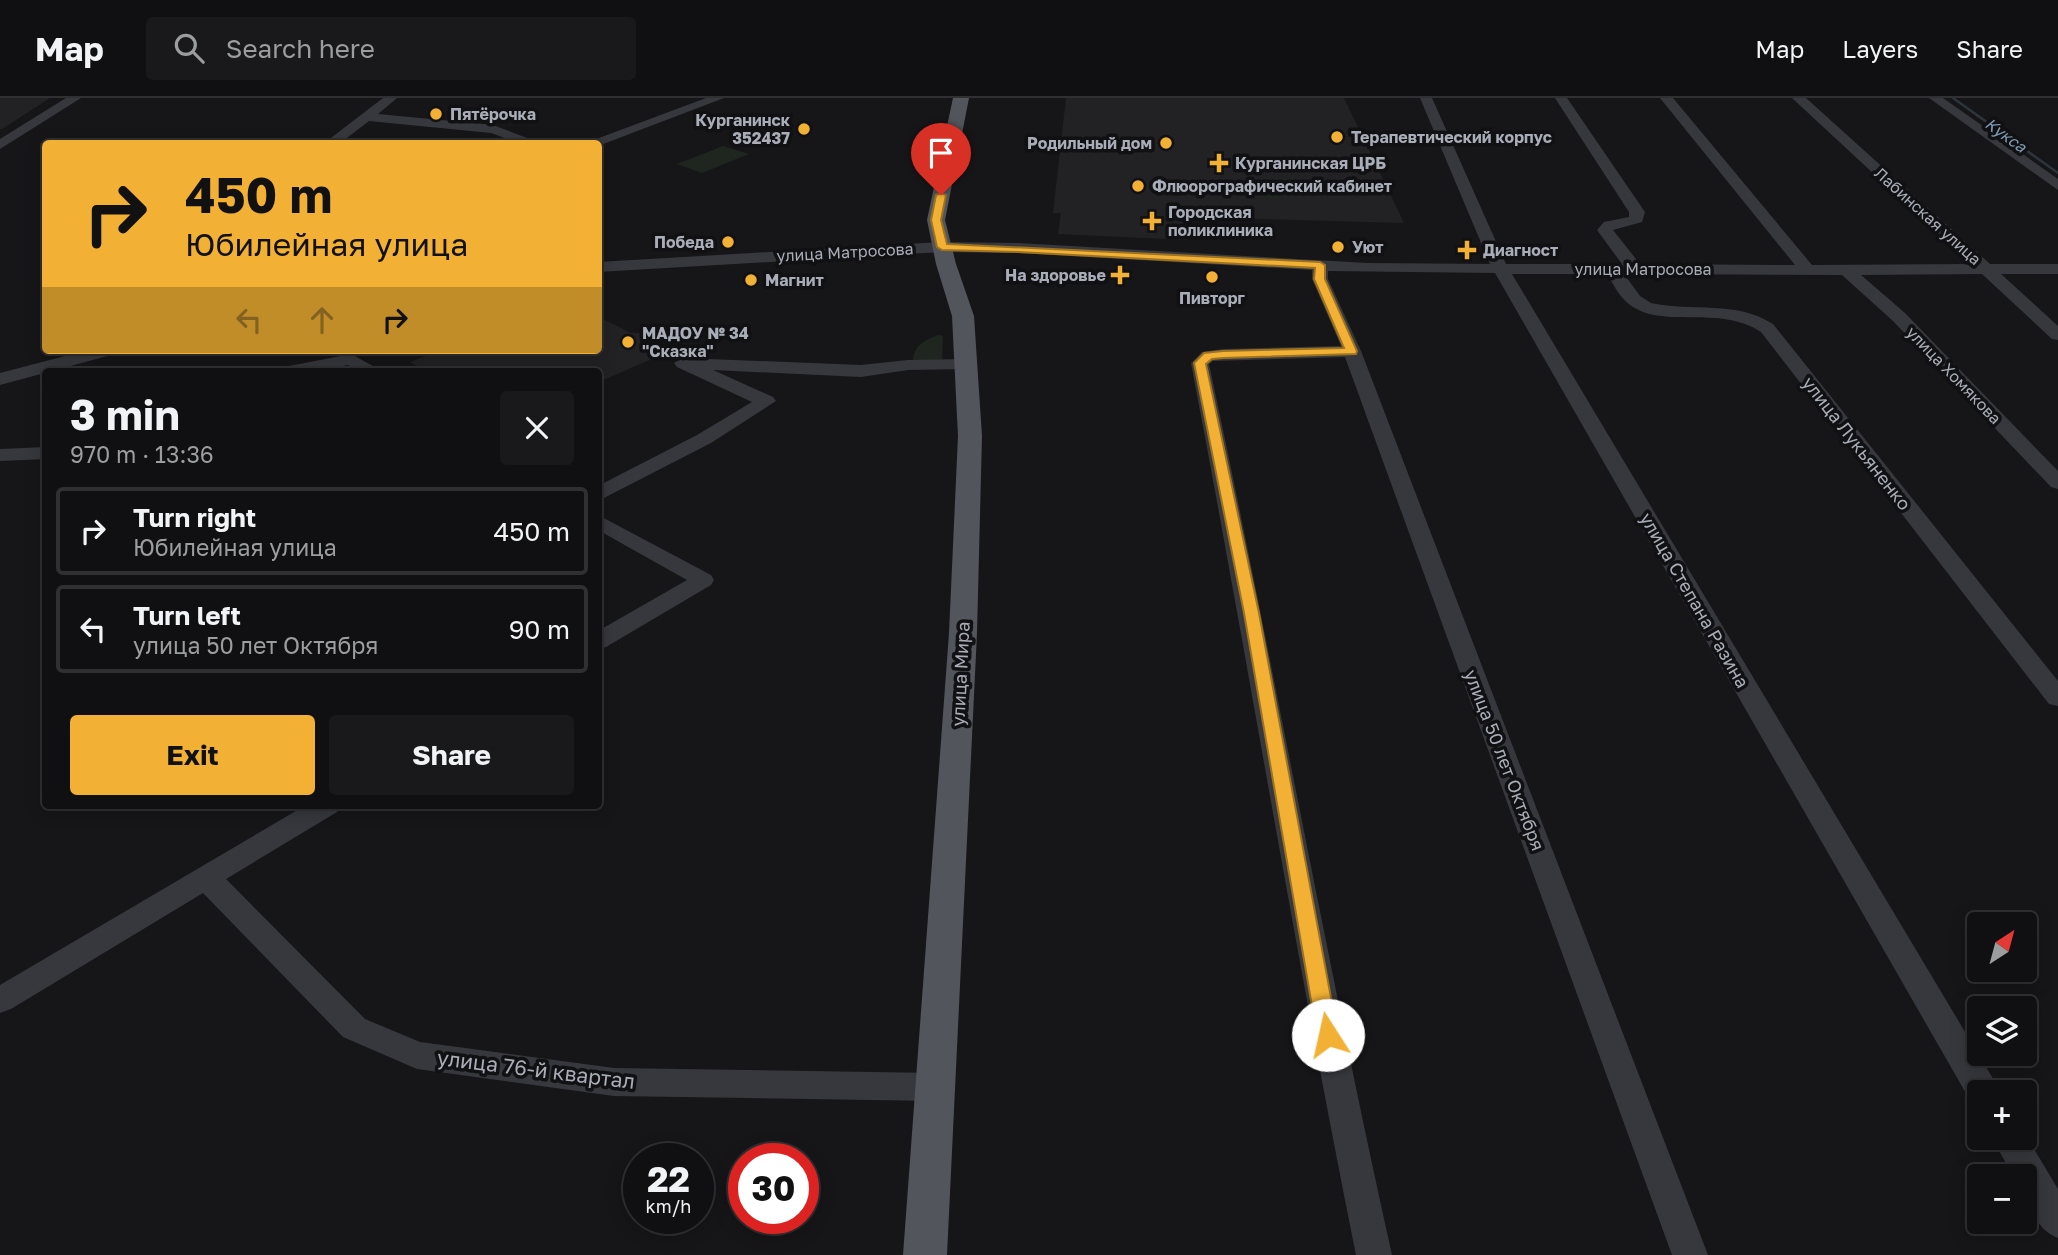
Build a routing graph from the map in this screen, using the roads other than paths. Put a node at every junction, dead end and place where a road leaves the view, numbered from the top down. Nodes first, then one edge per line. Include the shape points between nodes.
1 (75, 98) edge
2 (391, 98) edge
3 (718, 98) edge
4 (961, 98) edge
5 (1426, 98) edge
6 (1561, 98) edge
7 (1666, 98) edge
8 (1798, 98) edge
9 (1935, 98) edge
10 (1959, 98) edge
11 (366, 117) junction
12 (2003, 129) dead end
13 (335, 140) edge
14 (525, 140) edge
15 (601, 140) edge
16 (0, 145) edge
17 (2058, 186) edge
18 (942, 247) junction
19 (1320, 265) junction
20 (602, 267) edge
21 (1612, 268) junction
22 (1633, 268) junction
23 (1502, 269) junction
24 (1987, 269) junction
25 (2058, 269) edge
26 (1808, 270) junction
27 (1846, 270) junction
28 (2058, 335) edge
29 (42, 351) edge
30 (1352, 351) junction
31 (95, 354) edge
32 (967, 364) junction
33 (48, 368) edge
34 (306, 368) edge
35 (368, 368) edge
36 (42, 370) edge
37 (4, 381) edge
38 (42, 453) edge
39 (0, 455) edge
40 (2058, 483) edge
41 (602, 493) edge
42 (602, 524) edge
43 (602, 640) edge
44 (2058, 698) edge
45 (320, 809) edge
46 (206, 877) junction
47 (0, 1000) edge
48 (1976, 1080) edge
49 (935, 1087) junction
50 (2017, 1150) edge
51 (2058, 1220) edge
52 (925, 1255) edge
53 (1374, 1255) edge
54 (1690, 1255) edge

1 - 16 street
2 - 11 street
3 - 15 street
4 - 18 main road, улица Мира via 936,220
5 - 23 street, улица Степана Разина
6 - 22 street via 1637,212 1637,219 1605,230
7 - 26 street
8 - 24 street, Лабинская улица
9 - 17 street
10 - 12 street
11 - 13 street
11 - 14 street via 493,129
18 - 19 street, улица Матросова
18 - 20 street, улица Матросова
18 - 32 main road, улица Мира via 963,316
19 - 23 street, улица Матросова
19 - 30 street, улица 50 лет Октября via 1320,279
21 - 22 street, улица Матросова
21 - 23 street, улица Матросова
21 - 44 street, улица Лукьяненко via 1636,302 1739,313 1767,328
22 - 26 street, улица Матросова
23 - 48 street, улица Степана Разина
24 - 25 street, улица Матросова
24 - 27 street, улица Матросова
24 - 28 street, Лабинская улица
26 - 27 street, улица Матросова
27 - 40 street, улица Хомякова via 1899,317
29 - 37 street
30 - 53 street via 1223,354 1208,356 1200,363
30 - 54 street, улица 50 лет Октября
31 - 33 street
32 - 41 street via 861,371 682,363 766,401
32 - 49 main road, улица Мира via 970,436 962,633
34 - 35 street via 351,359
36 - 37 street
38 - 39 street
42 - 43 street via 703,580
45 - 46 street
46 - 47 street
46 - 49 street, улица 76-й квартал via 354,1028 417,1055 614,1082
49 - 52 main road, улица Мира
50 - 51 street

